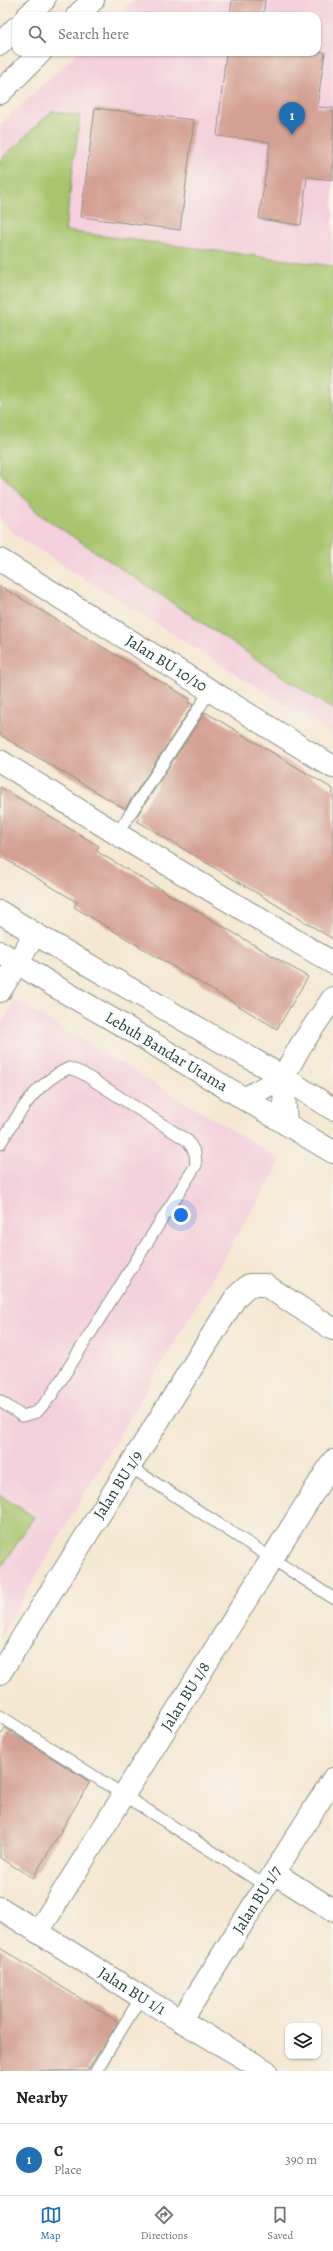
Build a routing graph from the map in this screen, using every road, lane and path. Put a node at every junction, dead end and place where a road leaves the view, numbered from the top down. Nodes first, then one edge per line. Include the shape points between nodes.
1 (44, 0) edge
2 (93, 0) edge
3 (32, 12) edge
4 (81, 12) edge
5 (12, 32) edge
6 (0, 44) edge
7 (37, 56) edge
8 (0, 93) edge
9 (0, 560) edge
10 (210, 691) junction
11 (0, 761) edge
12 (333, 768) edge
13 (117, 834) junction
14 (0, 912) edge
15 (35, 934) junction
16 (9, 958) edge
17 (333, 963) edge
18 (0, 991) edge
19 (333, 998) edge
20 (283, 1077) junction
21 (244, 1099) junction
22 (333, 1109) edge
23 (286, 1124) junction
24 (0, 1144) edge
25 (333, 1152) edge
26 (333, 1329) edge
27 (0, 1401) edge
28 (333, 1461) edge
29 (129, 1466) junction
30 (272, 1558) junction
31 (333, 1598) edge
32 (0, 1672) edge
33 (0, 1716) edge
34 (333, 1779) edge
35 (124, 1795) junction
36 (270, 1880) junction
37 (0, 1908) edge
38 (333, 1910) edge
39 (38, 1932) junction
40 (141, 1997) junction
41 (181, 2021) junction
42 (96, 2071) edge
43 (266, 2071) edge

1 - 3 street
2 - 4 street
5 - 6 street
7 - 8 street
9 - 10 street, Jalan BU 10/10
10 - 12 street, Jalan BU 10/10
10 - 13 lane
11 - 13 street
13 - 17 street
14 - 15 street
15 - 16 street
15 - 20 street
16 - 18 street
16 - 21 street, Lebuh Bandar Utama
19 - 20 street
20 - 21 street
20 - 22 street
20 - 23 street
21 - 23 street, Lebuh Bandar Utama
23 - 25 street, Lebuh Bandar Utama
24 - 27 lane via 27,1099 55,1074 69,1068 188,1141 195,1153 196,1165 51,1396 37,1412 22,1416
26 - 29 street, Jalan BU 1/9 via 265,1285 249,1285 236,1297
28 - 30 street, Jalan BU 1/8
29 - 30 lane
29 - 32 street, Jalan BU 1/9
30 - 31 lane
30 - 35 street, Jalan BU 1/8
33 - 35 lane
34 - 36 street, Jalan BU 1/7
35 - 36 lane
35 - 39 street, Jalan BU 1/8
36 - 38 street
36 - 41 street, Jalan BU 1/7
37 - 39 street, Jalan BU 1/1
39 - 40 street, Jalan BU 1/1
40 - 41 street, Jalan BU 1/1
40 - 42 lane
41 - 43 street, Jalan BU 1/1

